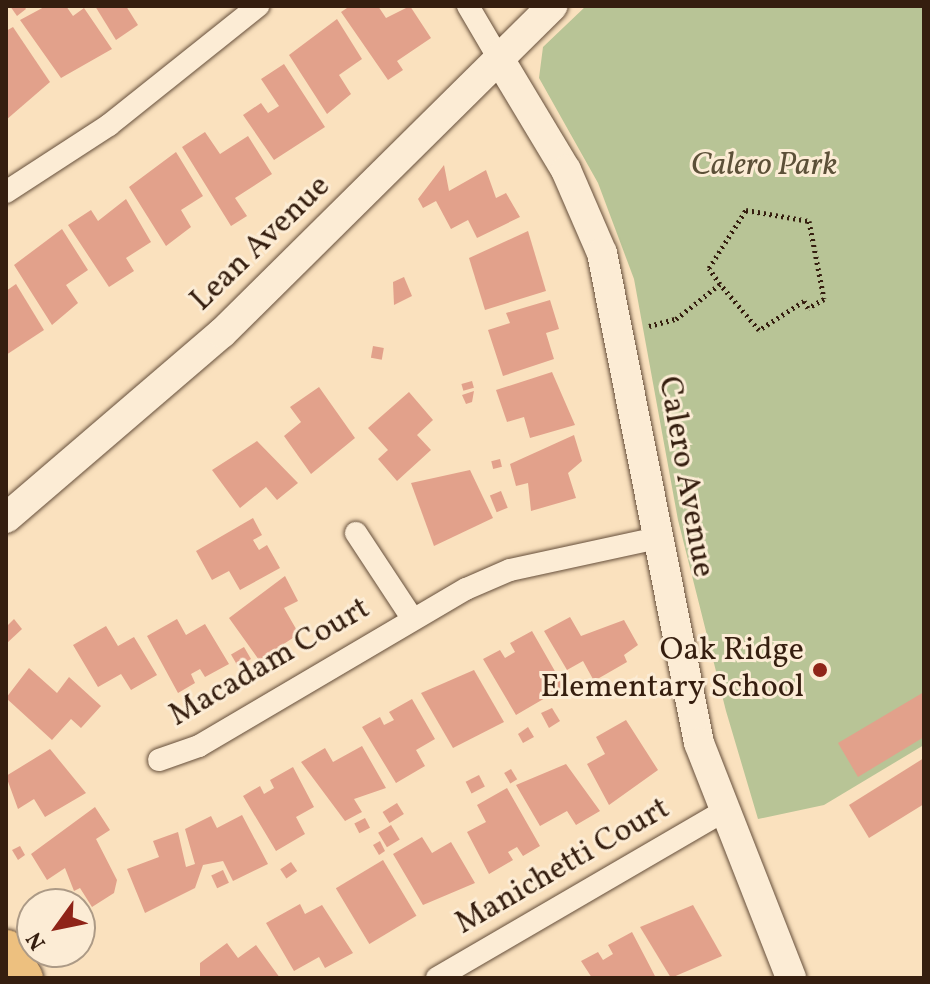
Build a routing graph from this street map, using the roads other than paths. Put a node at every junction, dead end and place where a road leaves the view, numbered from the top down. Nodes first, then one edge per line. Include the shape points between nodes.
1 (258, 6) edge
2 (468, 6) edge
3 (552, 6) edge
4 (498, 57) junction
5 (6, 192) edge
6 (6, 518) edge
7 (356, 533) dead end
8 (658, 538) junction
9 (412, 618) junction
10 (159, 760) dead end
11 (722, 812) junction
12 (6, 950) edge
13 (23, 978) edge
14 (437, 978) edge
15 (791, 978) edge

1 - 5 street via 109,125
2 - 4 street, Calero Avenue
3 - 4 street, Lean Avenue
4 - 6 street, Lean Avenue via 222,333
4 - 8 street, Calero Avenue via 566,170 602,253
7 - 9 street, Macadam Court
8 - 9 street, Macadam Court via 510,570
8 - 11 street, Calero Avenue via 699,743
9 - 10 street, Macadam Court via 199,746
11 - 14 street, Manichetti Court
11 - 15 street, Calero Avenue
12 - 13 highway

